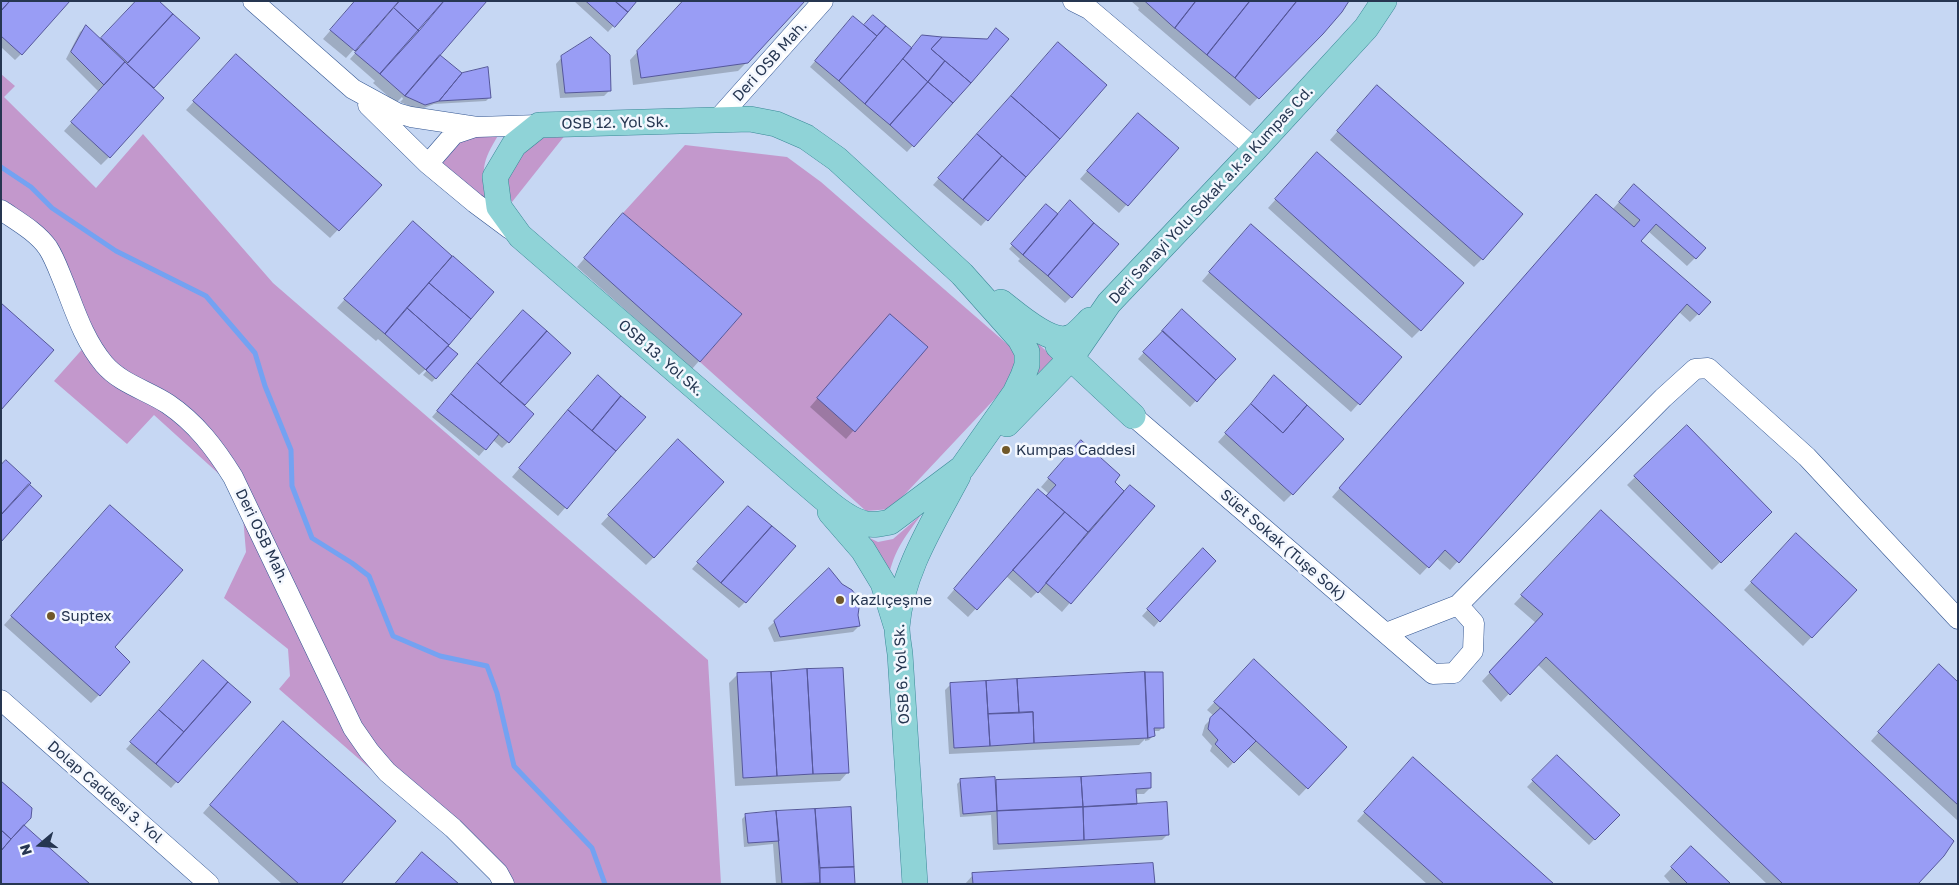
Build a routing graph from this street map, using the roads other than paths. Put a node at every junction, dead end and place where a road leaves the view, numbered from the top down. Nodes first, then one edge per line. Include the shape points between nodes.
1 (253, 1) edge
2 (823, 1) edge
3 (1073, 1) edge
4 (1384, 1) edge
5 (353, 89) junction
6 (717, 120) junction
7 (539, 125) junction
8 (477, 127) junction
9 (1255, 149) junction
10 (428, 164) junction
11 (1, 210) edge
12 (520, 236) junction
13 (962, 274) junction
14 (1109, 303) junction
15 (1045, 334) junction
16 (1085, 338) junction
17 (1071, 358) junction
18 (1091, 376) junction
19 (1041, 390) junction
20 (1133, 416) junction
21 (962, 468) junction
22 (802, 480) junction
23 (1458, 606) junction
24 (1958, 619) edge
25 (897, 628) junction
26 (1386, 632) junction
27 (1, 700) edge
28 (209, 884) edge
29 (504, 884) edge
30 (915, 884) edge

1 - 5 street, OSB 12. Yol Sk.
2 - 6 street, Deri OSB Mah.
3 - 9 street via 1089,9
4 - 9 main road, Deri Sanayi Yolu Sokak a.k.a Kumpas Cd. via 1366,28
5 - 8 street, OSB 12. Yol Sk. via 411,118
5 - 10 street
6 - 7 main road, OSB 12. Yol Sk.
6 - 13 main road, OSB 12. Yol Sk. via 750,119 776,124 806,137 837,159
7 - 8 street, OSB 12. Yol Sk.
7 - 12 main road, OSB 13. Yol Sk. via 514,145 495,177 499,206
8 - 10 street via 454,134
9 - 14 main road, Deri Sanayi Yolu Sokak a.k.a Kumpas Cd.
10 - 12 street
11 - 29 street, Deri OSB Mah. via 47,246 82,330 106,366 122,380 166,403 186,418 217,451 241,493 353,728 369,752 387,772 453,828 498,873
12 - 22 main road, OSB 13. Yol Sk.
13 - 15 main road
13 - 21 main road via 1020,339 1027,352 1027,365 1015,393
14 - 15 main road via 1072,337 1059,339
14 - 16 main road, Deri Sanayi Yolu Sokak a.k.a Kumpas Cd.
15 - 17 main road
16 - 17 main road, Deri Sanayi Yolu Sokak a.k.a Kumpas Cd.
16 - 18 street via 1080,351 1082,362
17 - 18 main road
17 - 19 main road, Deri Sanayi Yolu Sokak a.k.a Kumpas Cd.
18 - 20 main road
19 - 20 main road via 1060,382 1073,382
19 - 21 main road, OSB 6. Yol Sk.
20 - 26 street, Süet Sokak (Tuşe Sok)
21 - 22 main road via 902,515 877,525 862,523 846,514
21 - 25 main road, OSB 6. Yol Sk. via 919,549 906,582
22 - 25 main road via 863,550 883,583
23 - 24 street via 1663,398 1696,369 1708,368 1807,457
23 - 26 street
23 - 26 street, Süet Sokak (Tuşe Sok) via 1474,624 1473,651 1454,673 1433,674
25 - 30 main road, OSB 6. Yol Sk.
27 - 28 street, Dolap Caddesi 3. Yol

